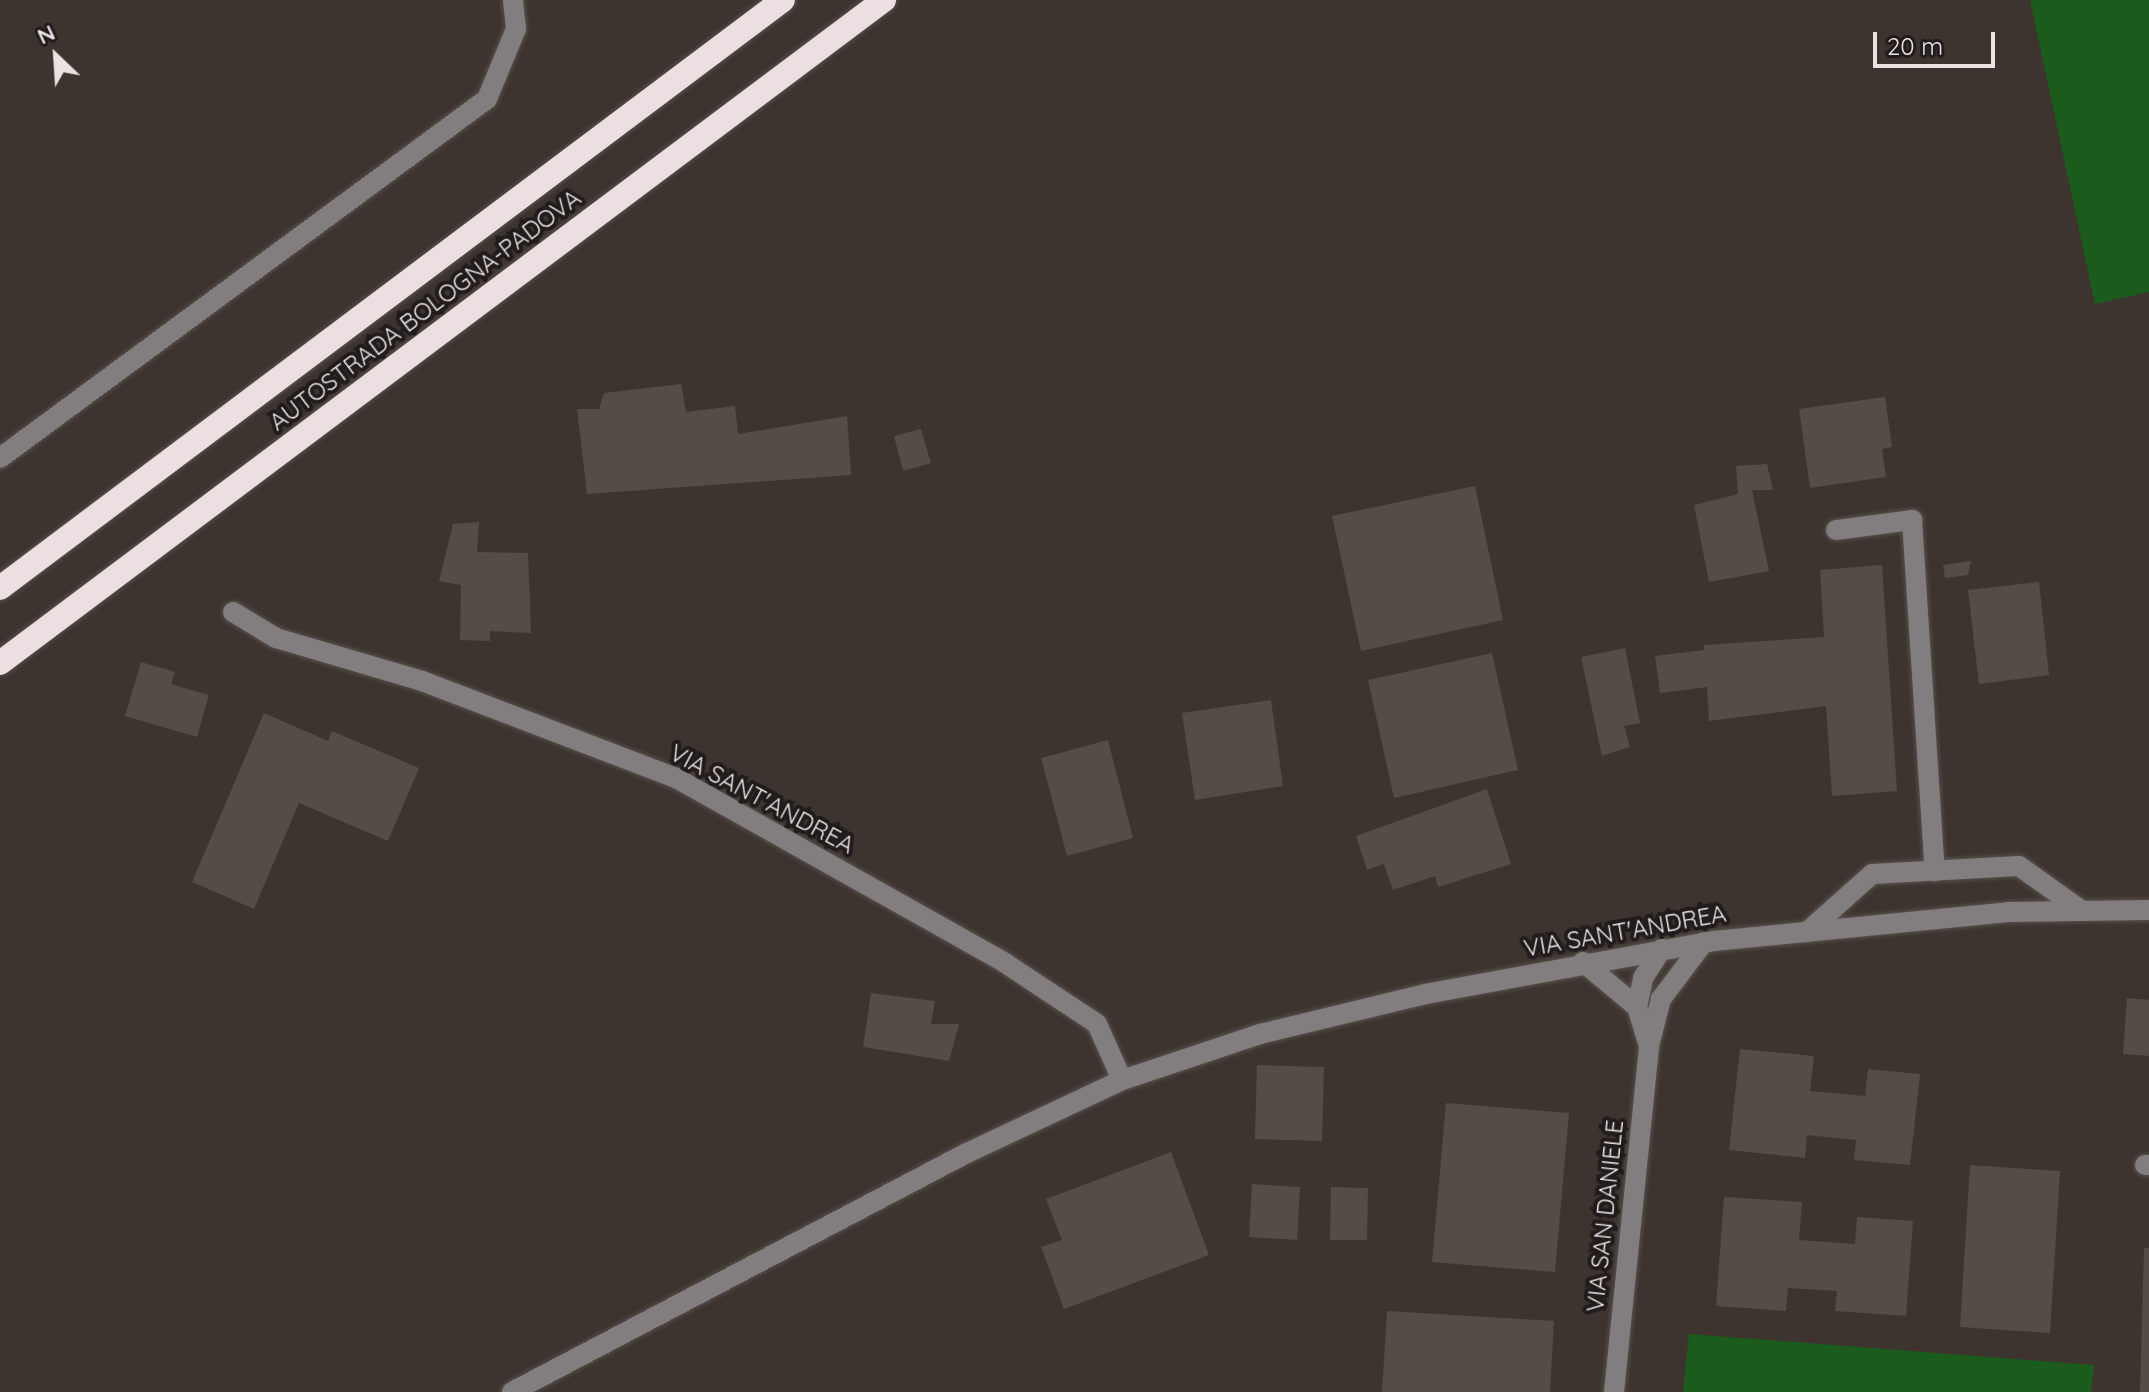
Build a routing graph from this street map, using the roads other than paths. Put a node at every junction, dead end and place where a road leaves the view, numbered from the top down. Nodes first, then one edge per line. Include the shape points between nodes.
1 (513, 0) edge
2 (783, 0) edge
3 (884, 0) edge
4 (0, 458) edge
5 (1836, 530) dead end
6 (0, 588) edge
7 (233, 612) dead end
8 (0, 663) edge
9 (1935, 871) junction
10 (2149, 910) edge
11 (2082, 911) junction
12 (1807, 932) junction
13 (1704, 942) junction
14 (1662, 949) junction
15 (1583, 962) junction
16 (1637, 1007) junction
17 (1649, 1046) junction
18 (1122, 1080) junction
19 (512, 1392) edge
20 (1614, 1392) edge

1 - 4 street via 516,29 487,99
2 - 6 highway, AUTOSTRADA BOLOGNA-PADOVA
3 - 8 highway, AUTOSTRADA BOLOGNA-PADOVA
5 - 9 street via 1912,520
7 - 18 street, VIA SANT'ANDREA via 276,638 422,681 676,778 1005,963 1097,1024
9 - 11 street via 2019,866
9 - 12 street via 1872,874
10 - 11 street, VIA SANT'ANDREA
11 - 12 street, VIA SANT'ANDREA
12 - 13 street, VIA SANT'ANDREA
13 - 14 street, VIA SANT'ANDREA
13 - 17 street, VIA SAN DANIELE via 1661,999
14 - 15 street, VIA SANT'ANDREA
14 - 16 street via 1643,978
15 - 16 street
15 - 18 street, VIA SANT'ANDREA via 1260,1034
16 - 17 street, VIA SAN DANIELE
17 - 20 street, VIA SAN DANIELE
18 - 19 street, VIA SANT'ANDREA via 965,1154

